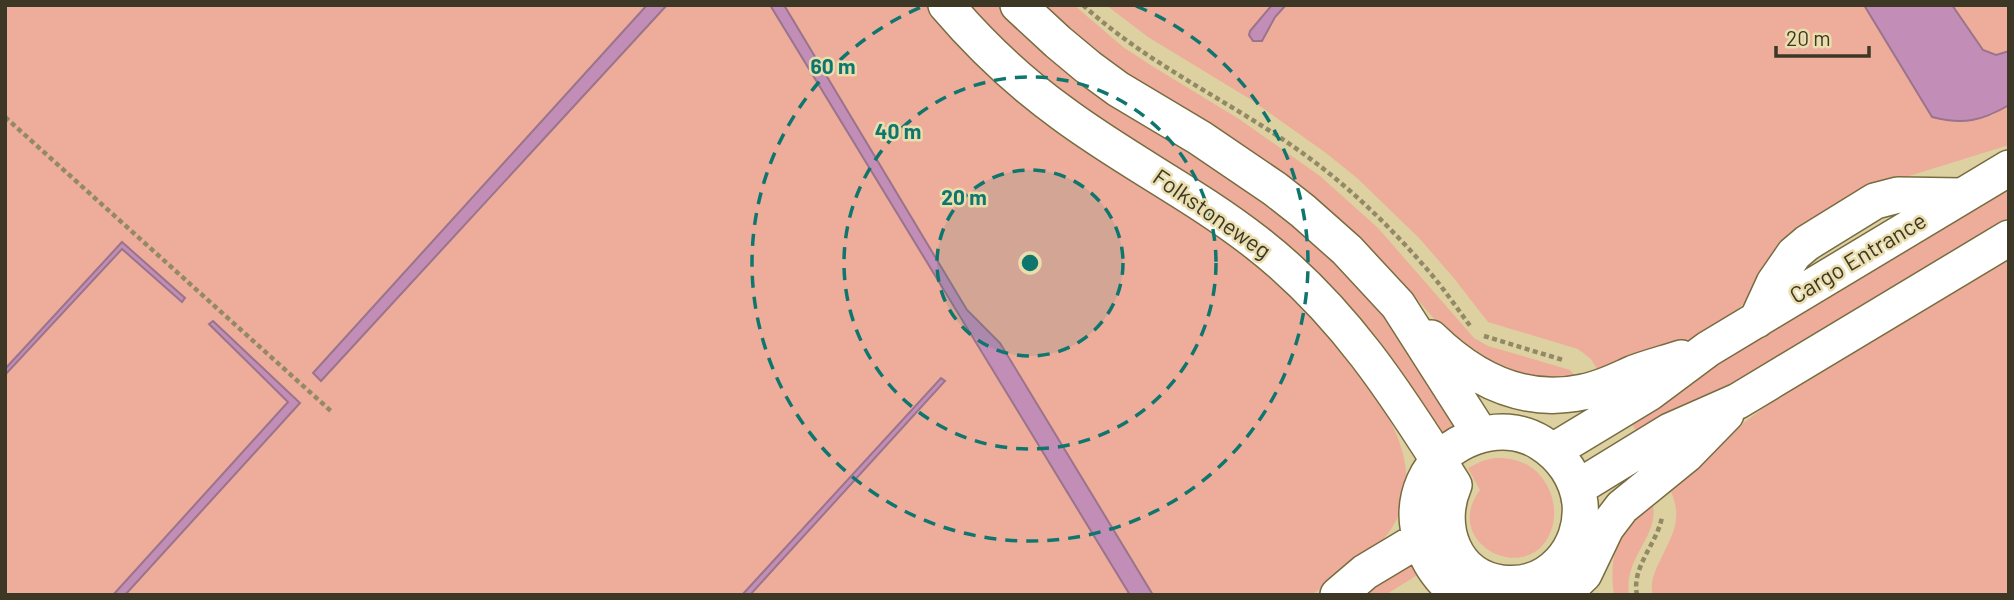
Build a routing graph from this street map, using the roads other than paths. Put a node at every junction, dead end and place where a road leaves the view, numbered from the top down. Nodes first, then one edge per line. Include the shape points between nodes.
1 (946, 5) edge
2 (1018, 5) edge
3 (2009, 168) edge
4 (2009, 238) edge
5 (1398, 305) junction
6 (1708, 349) junction
7 (1738, 401) junction
8 (1480, 435) junction
9 (1553, 451) junction
10 (1439, 461) junction
11 (1577, 488) junction
12 (1420, 539) junction
13 (1571, 583) edge
14 (1439, 590) edge
15 (1338, 595) edge

1 - 10 street, Folkstoneweg via 1014,75 1063,114 1228,220 1299,279 1370,358
2 - 5 street via 1102,77 1303,211
3 - 6 street, Cargo Entrance
4 - 7 street
5 - 6 street, Cargo Entrance via 1448,354 1477,375 1532,393 1583,393
5 - 8 street
6 - 9 street, Cargo Entrance via 1649,393
7 - 11 street via 1670,431
7 - 13 street via 1686,455 1622,507 1588,567
8 - 9 street via 1508,432 1527,436
8 - 10 street via 1458,444
9 - 11 street
10 - 12 street via 1422,485
10 - 13 street via 1454,485 1446,520 1452,547 1462,561 1490,581 1516,583 1543,576
11 - 13 street via 1580,514
12 - 14 street
12 - 15 street via 1365,572

